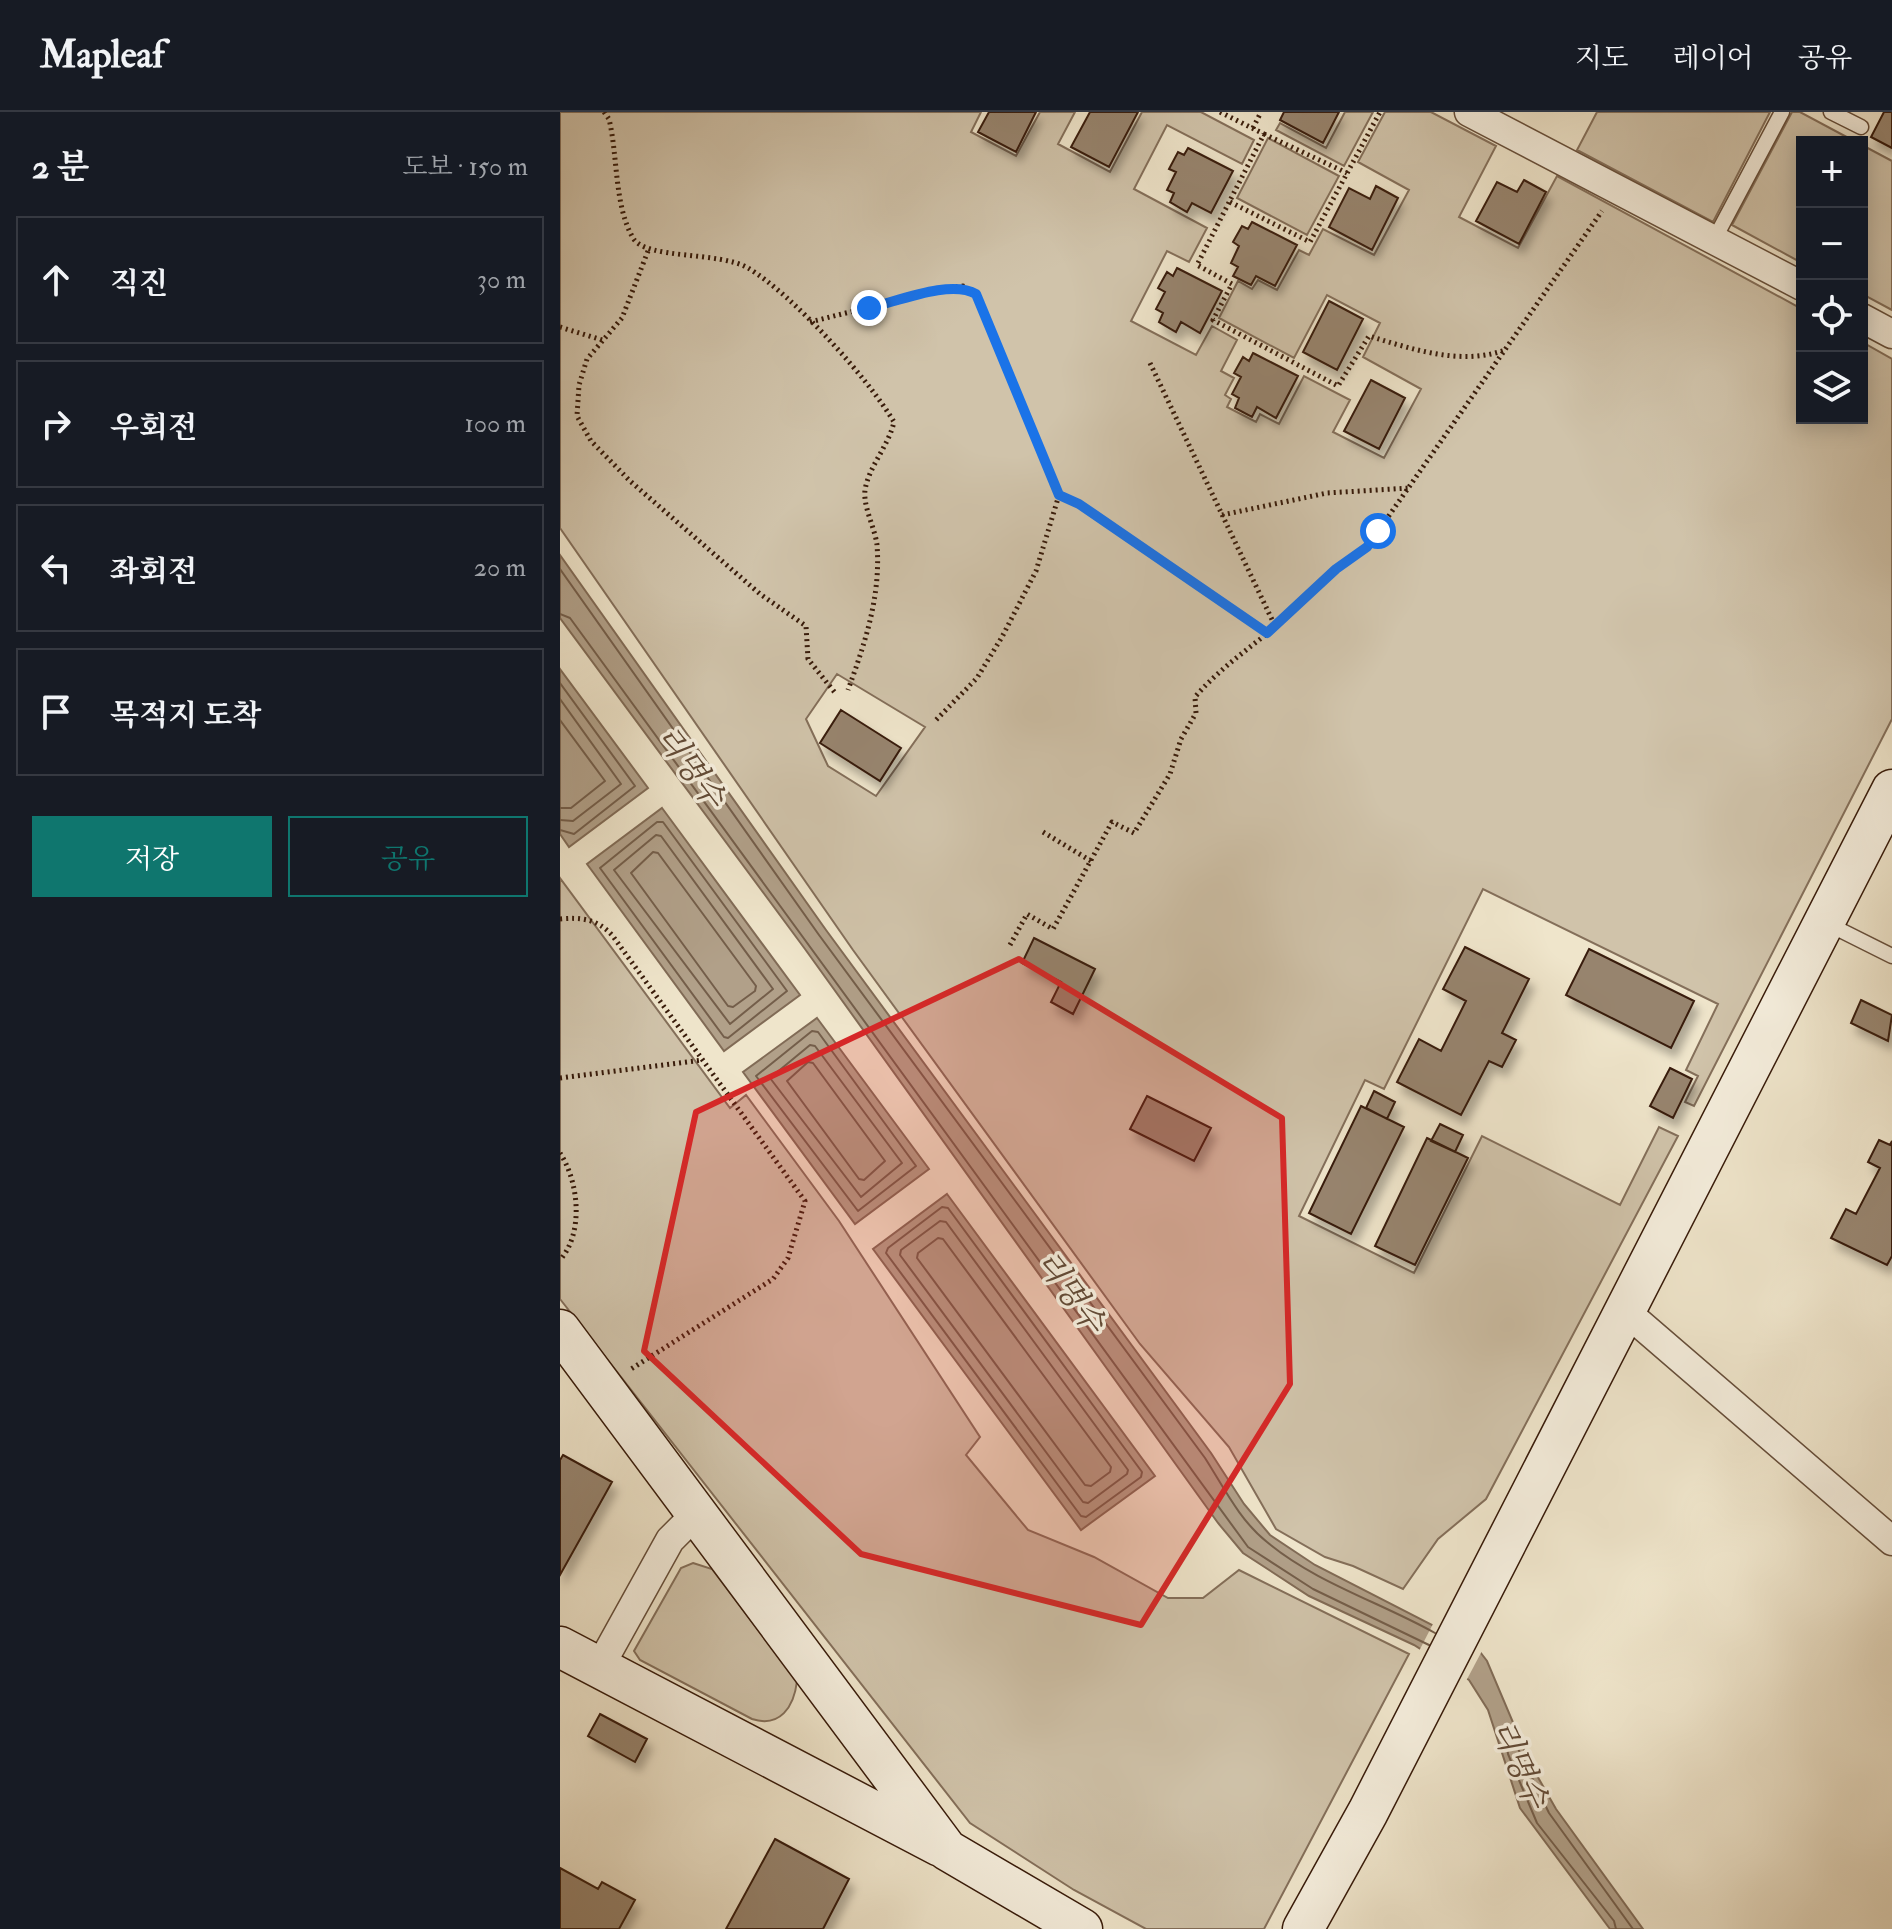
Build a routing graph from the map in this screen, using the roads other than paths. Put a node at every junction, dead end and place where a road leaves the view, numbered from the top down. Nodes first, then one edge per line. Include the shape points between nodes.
1 (1469, 112) edge
2 (1782, 112) edge
3 (1831, 112) edge
4 (1861, 127) dead end
5 (1714, 240) junction
6 (1796, 283) edge
7 (1868, 321) edge
8 (1892, 334) edge
9 (1892, 790) edge
10 (1824, 923) junction
11 (1892, 956) edge
12 (1624, 1310) junction
13 (560, 1330) edge
14 (698, 1512) junction
15 (1892, 1541) edge
16 (560, 1647) edge
17 (599, 1668) junction
18 (947, 1850) junction
19 (1082, 1929) edge
20 (1303, 1929) edge

1 - 5 street
2 - 5 lane
3 - 4 lane
5 - 6 street
7 - 8 street
9 - 10 street
10 - 11 lane
10 - 12 street
12 - 15 street
12 - 20 street
13 - 14 street
14 - 17 street via 670,1540
14 - 18 street
16 - 17 street
17 - 18 street
18 - 19 street

